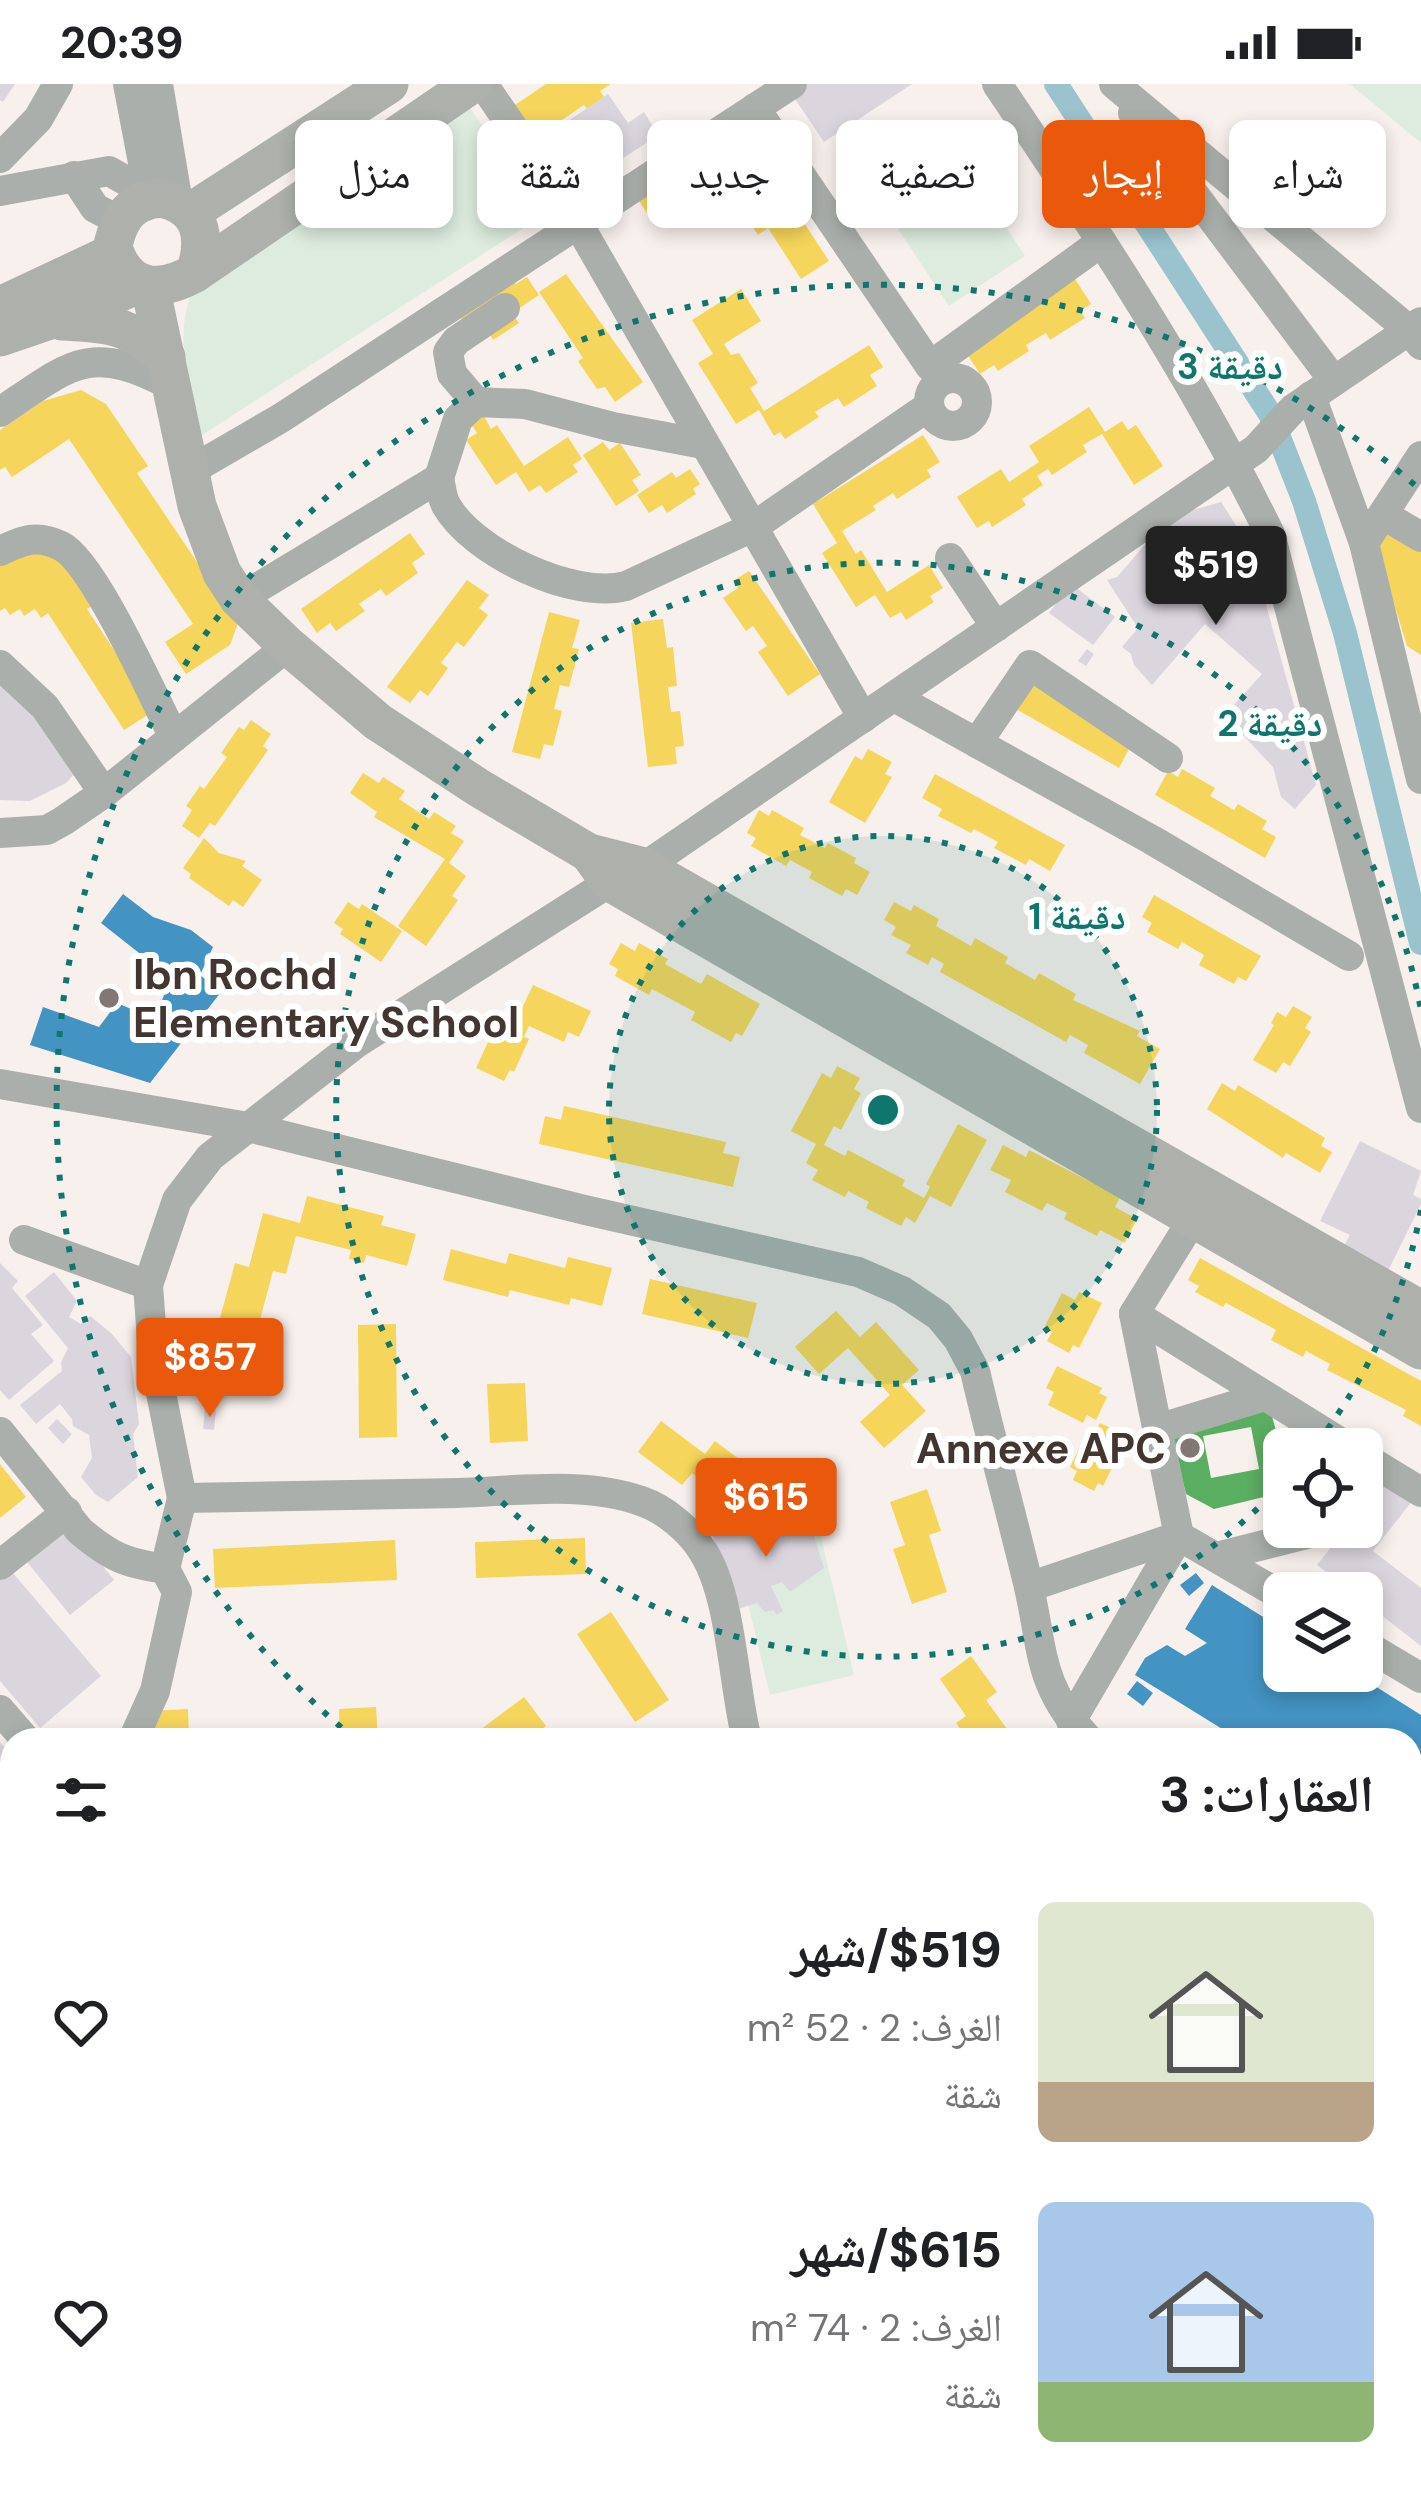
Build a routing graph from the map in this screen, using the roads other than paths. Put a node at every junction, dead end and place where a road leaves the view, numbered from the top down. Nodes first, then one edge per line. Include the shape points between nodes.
1 (58, 84) edge
2 (128, 84) edge
3 (158, 84) edge
4 (388, 84) edge
5 (472, 84) edge
6 (483, 84) edge
7 (792, 84) edge
8 (997, 84) edge
9 (1117, 88) edge
10 (755, 108) junction
11 (508, 120) edge
12 (0, 158) edge
13 (0, 191) edge
14 (623, 193) edge
15 (149, 215) junction
16 (568, 228) edge
17 (580, 228) edge
18 (1100, 242) junction
19 (233, 247) junction
20 (195, 273) junction
21 (145, 285) junction
22 (0, 306) edge
23 (505, 308) dead end
24 (50, 321) junction
25 (1417, 332) edge
26 (0, 337) edge
27 (166, 361) junction
28 (933, 385) junction
29 (1312, 396) junction
30 (476, 402) junction
31 (0, 412) edge
32 (704, 444) junction
33 (1246, 456) junction
34 (1421, 456) edge
35 (188, 472) junction
36 (440, 478) junction
37 (1384, 515) junction
38 (753, 527) junction
39 (1421, 538) edge
40 (1364, 543) junction
41 (0, 551) edge
42 (950, 558) dead end
43 (239, 599) junction
44 (995, 627) junction
45 (288, 646) junction
46 (0, 665) edge
47 (1408, 678) edge
48 (894, 697) junction
49 (863, 718) junction
50 (174, 737) junction
51 (977, 742) junction
52 (1168, 758) dead end
53 (1421, 779) edge
54 (104, 793) junction
55 (0, 832) edge
56 (614, 867) junction
57 (1349, 956) dead end
58 (0, 1084) edge
59 (1421, 1108) edge
60 (248, 1127) junction
61 (1193, 1219) junction
62 (24, 1240) dead end
63 (148, 1286) junction
64 (1421, 1310) edge
65 (1134, 1314) junction
66 (1421, 1350) edge
67 (1265, 1396) junction
68 (1297, 1416) junction
69 (1301, 1428) edge
70 (1315, 1428) edge
71 (1157, 1429) junction
72 (0, 1432) edge
73 (1383, 1471) edge
74 (1421, 1492) edge
75 (182, 1498) junction
76 (67, 1512) junction
77 (1180, 1536) junction
78 (1263, 1544) edge
79 (1216, 1557) junction
80 (0, 1565) edge
81 (165, 1569) junction
82 (1263, 1584) edge
83 (1029, 1587) junction
84 (1383, 1655) edge
85 (1421, 1678) edge
86 (139, 1728) edge
87 (744, 1728) edge
88 (1078, 1728) edge
89 (1082, 1728) edge

1 - 12 street
2 - 15 street
3 - 15 street
4 - 15 main road
5 - 19 main road
6 - 11 street
7 - 10 street
8 - 18 street
9 - 25 street
9 - 29 street
10 - 14 street
10 - 28 street
13 - 15 street via 109,171 130,183
15 - 20 main road via 202,236
15 - 21 main road via 115,253
15 - 22 main road
16 - 35 street
17 - 32 street
18 - 28 street
18 - 33 street
19 - 20 main road
19 - 27 main road via 194,283
20 - 21 main road
21 - 24 main road
21 - 27 main road
23 - 30 street via 448,352 452,374
24 - 26 main road
24 - 27 main road via 110,322
25 - 29 street
27 - 31 street via 83,362
27 - 35 main road
28 - 38 street
29 - 33 street
29 - 40 street
30 - 32 street via 525,404
30 - 36 street via 458,419
32 - 38 street
33 - 44 street
33 - 59 street
34 - 37 street
35 - 43 main road via 207,537
36 - 38 street via 445,504 482,540 584,589 641,581
36 - 43 street
37 - 39 street
37 - 40 street
38 - 49 street
40 - 47 street
41 - 50 street via 39,538 65,548 101,598
42 - 44 street
43 - 45 main road
44 - 48 street
45 - 50 street
45 - 56 main road via 378,722
46 - 54 street via 45,707
47 - 53 street
48 - 49 street
48 - 51 street
49 - 56 street
50 - 54 street
51 - 52 street via 1030,665
51 - 57 street
54 - 55 street via 47,830
56 - 60 street
56 - 61 main road
56 - 64 main road
58 - 60 street
60 - 63 street via 209,1157 177,1200
60 - 83 street via 858,1271 902,1291 939,1316 975,1371
61 - 65 street
61 - 66 main road
62 - 63 street
63 - 75 street
65 - 67 street
65 - 71 street
67 - 68 street
67 - 71 street
68 - 69 street
68 - 70 street
71 - 77 street
72 - 76 street
73 - 74 street
75 - 81 street
75 - 87 street via 569,1490 645,1502 683,1527 713,1572
76 - 80 street
76 - 81 street via 124,1563
77 - 79 street
77 - 83 street
77 - 89 street
78 - 79 street
79 - 82 street
81 - 86 street via 177,1592
83 - 88 street via 1040,1656
84 - 85 street

